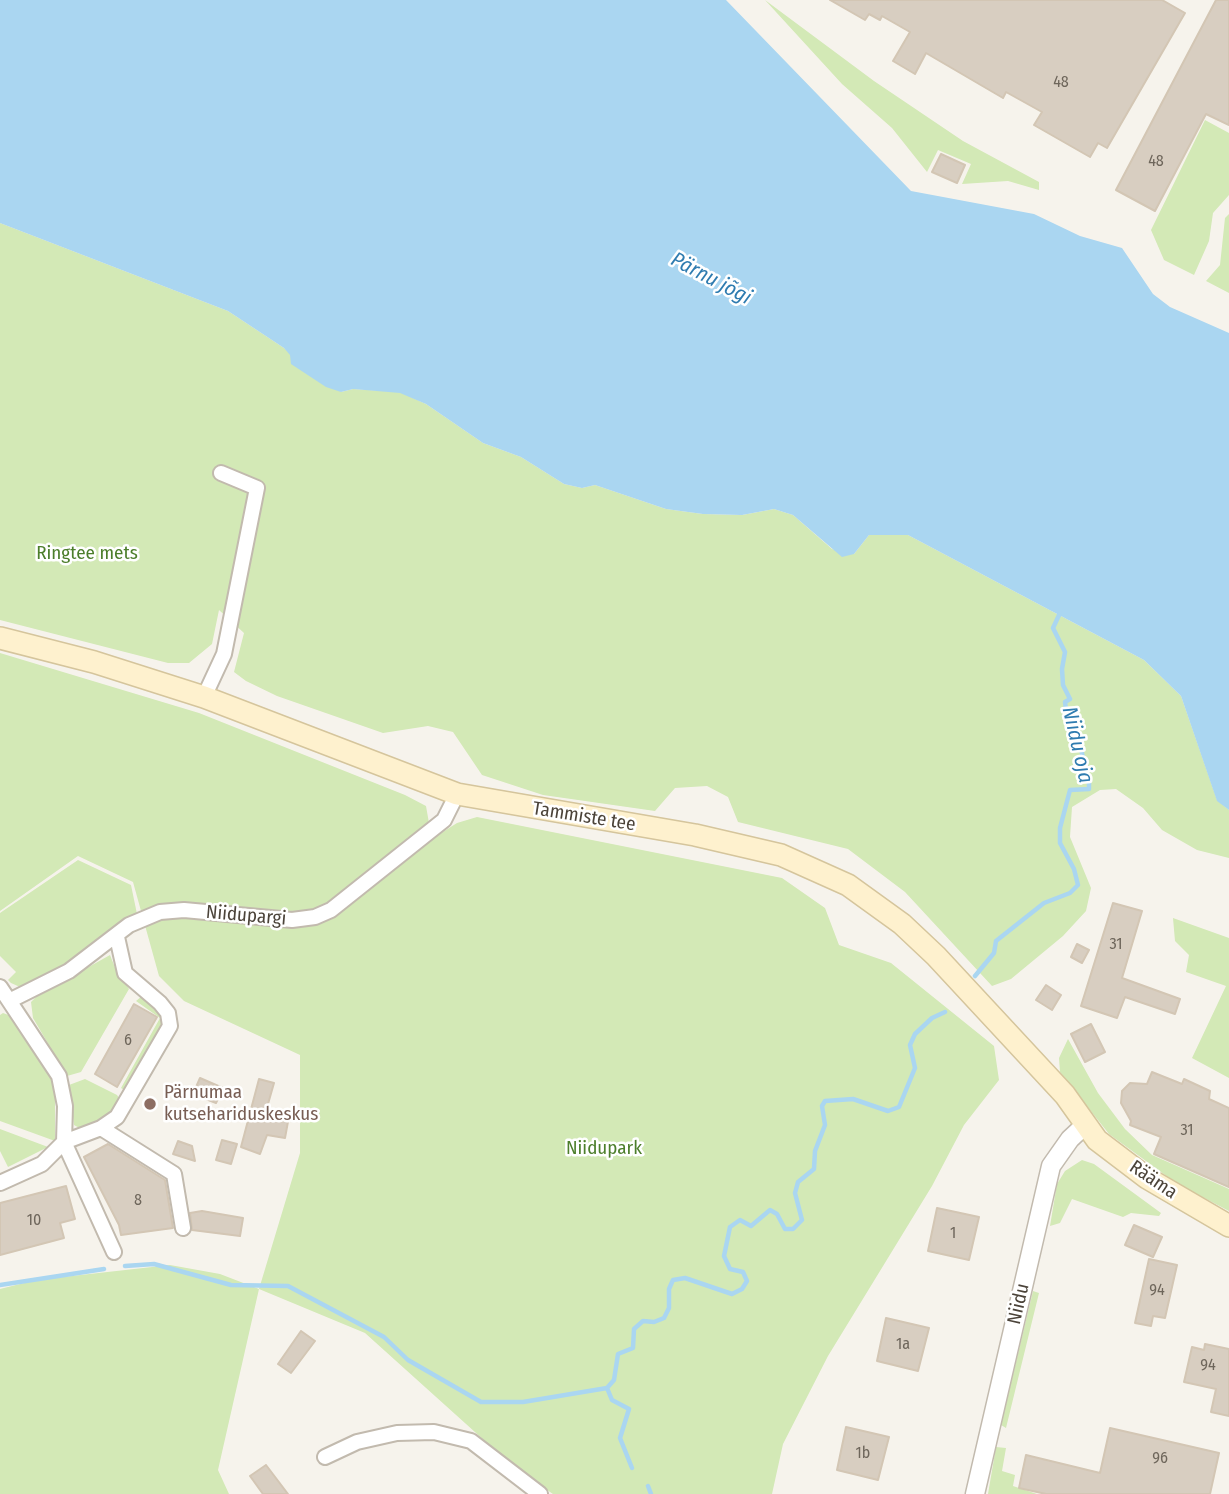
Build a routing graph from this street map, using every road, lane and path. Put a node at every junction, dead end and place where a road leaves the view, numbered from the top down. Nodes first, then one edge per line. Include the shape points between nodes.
1 (221, 473) dead end
2 (0, 638) edge
3 (204, 697) junction
4 (457, 794) junction
5 (117, 937) junction
6 (0, 987) edge
7 (11, 1000) junction
8 (1085, 1125) junction
9 (101, 1128) junction
10 (64, 1142) junction
11 (0, 1183) edge
12 (1229, 1226) edge
13 (183, 1228) dead end
14 (114, 1252) dead end
15 (325, 1457) dead end
16 (540, 1494) edge
17 (975, 1494) edge

1 - 3 street via 257,488 224,654
2 - 3 main road, Tammiste tee
3 - 4 main road, Tammiste tee
4 - 5 street, Niidupargi via 444,820 348,899 315,917 292,920 160,912 129,925
4 - 8 main road, Tammiste tee via 695,835 781,855 848,885 902,924 936,956 1065,1095
5 - 7 street, Niidupargi via 69,971
5 - 9 street via 125,973 160,1003 170,1026 117,1117
6 - 7 street
7 - 10 street via 59,1076 65,1106
8 - 12 main road, Rääma via 1097,1140 1147,1178
8 - 17 street, Niidu via 1051,1166
9 - 10 street
9 - 13 street via 174,1174
10 - 11 street via 42,1164
10 - 14 street
15 - 16 street via 356,1442 397,1433 434,1432 471,1441

